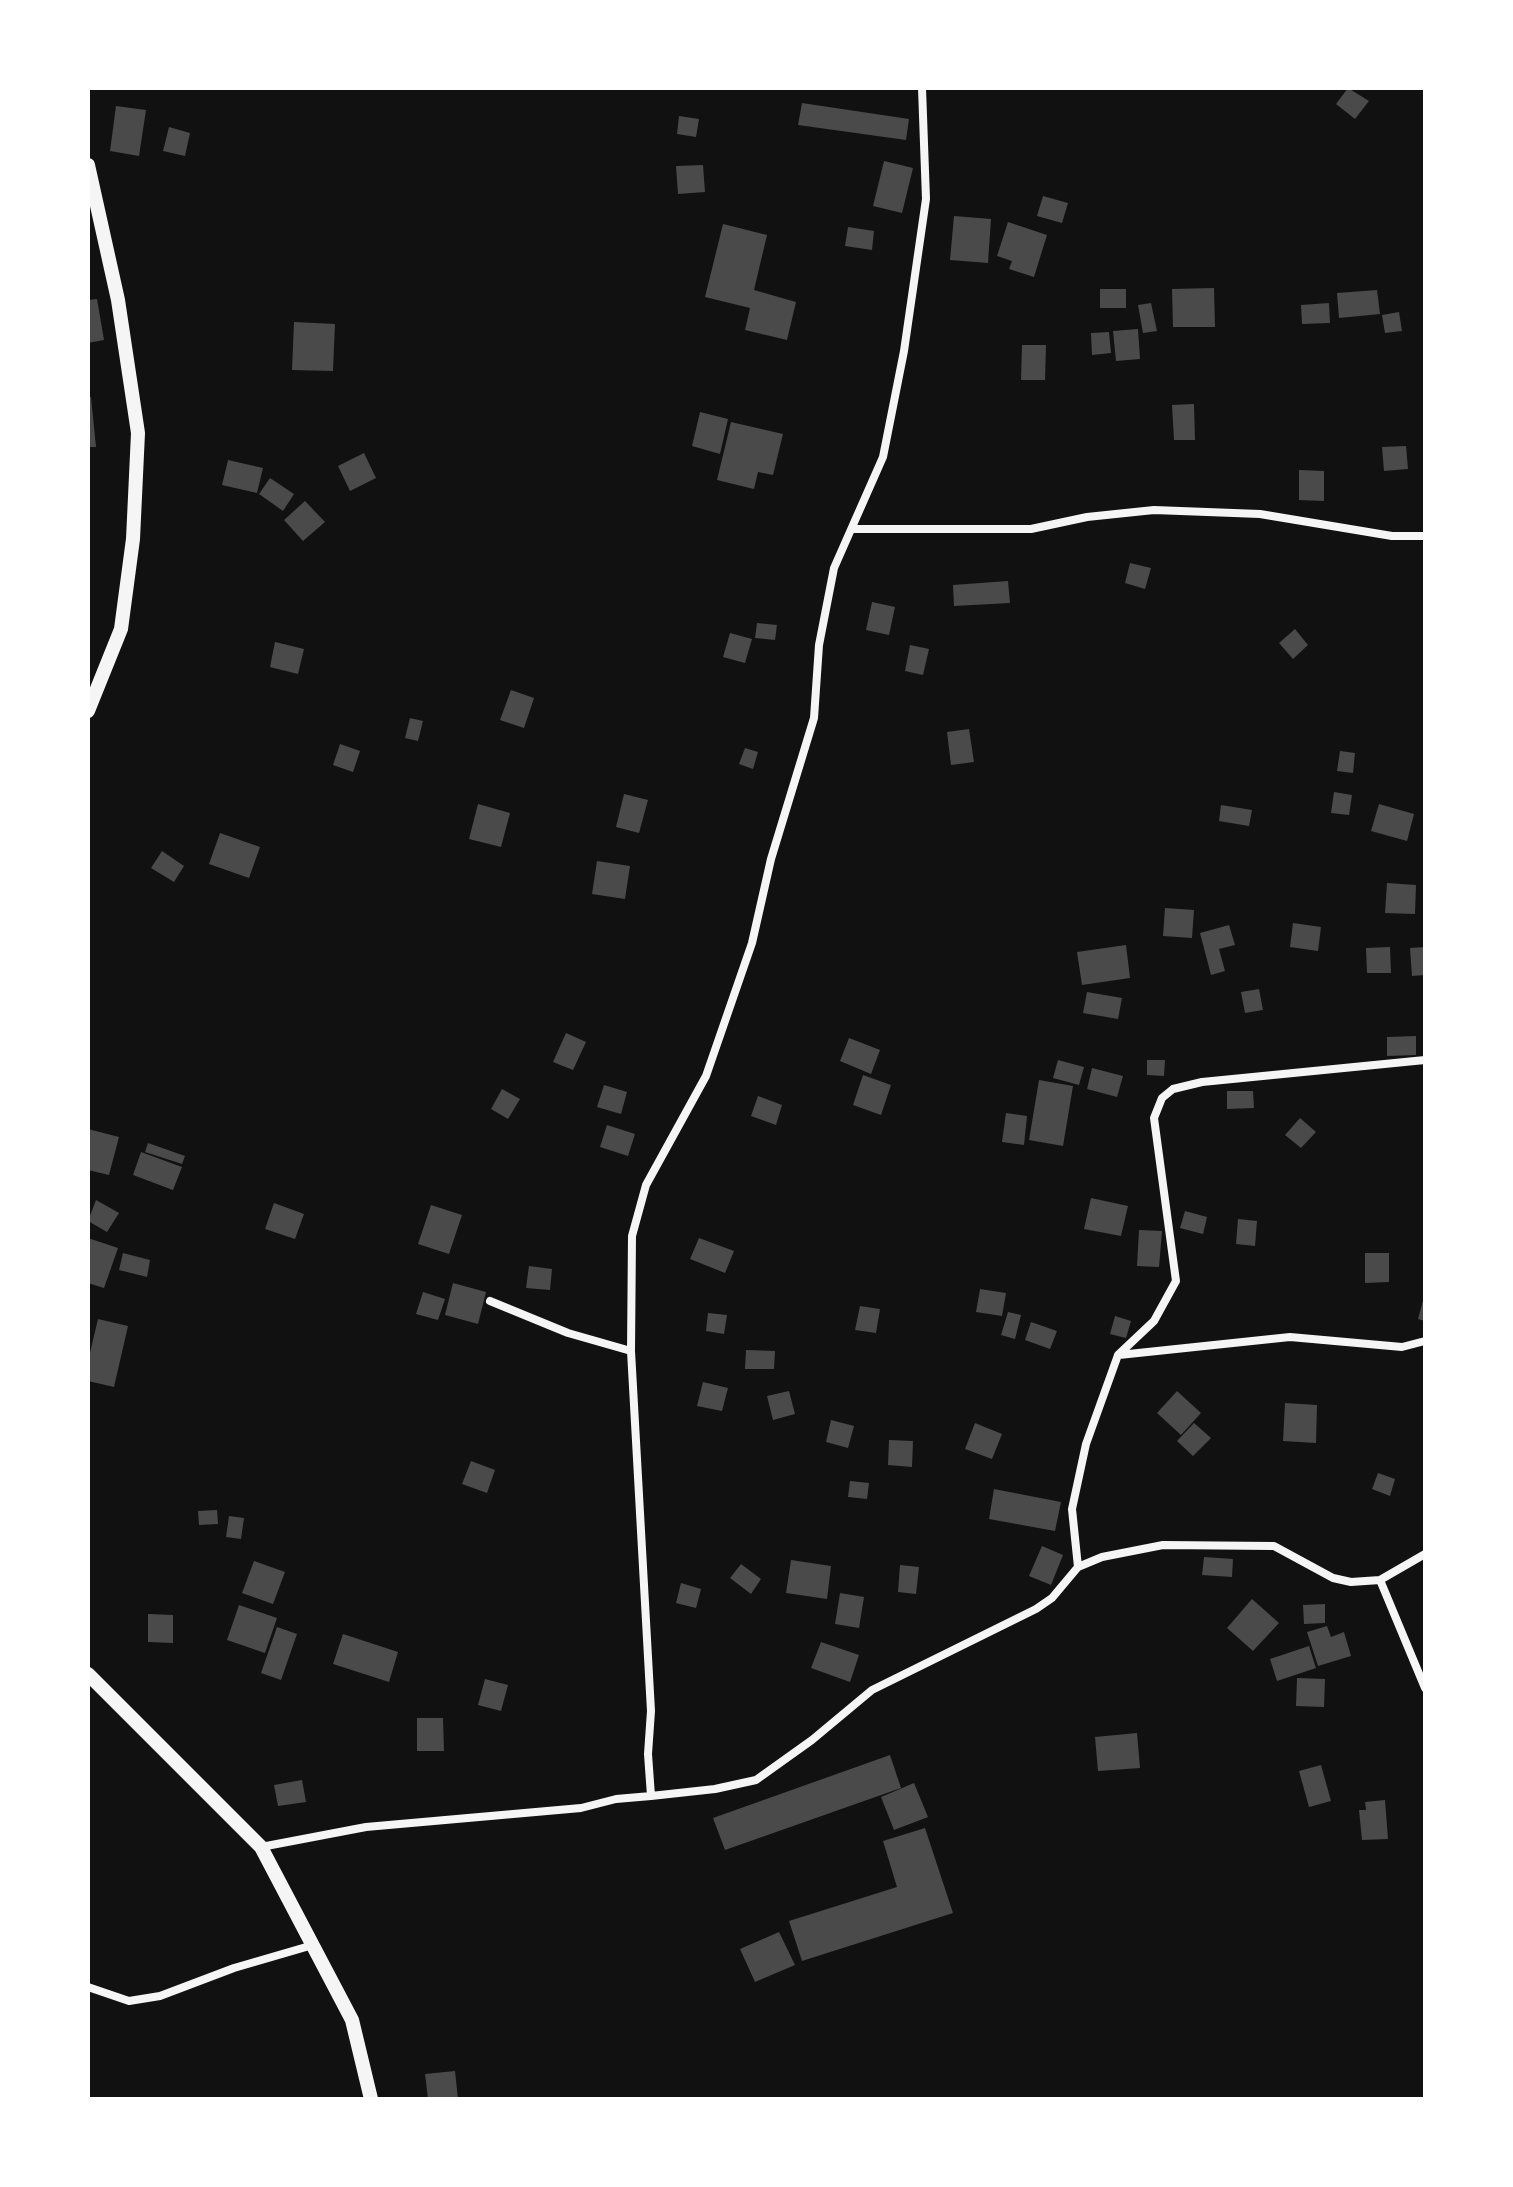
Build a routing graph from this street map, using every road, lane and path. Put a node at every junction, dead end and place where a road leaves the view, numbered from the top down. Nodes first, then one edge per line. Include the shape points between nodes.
1 (922, 88) edge
2 (88, 165) edge
3 (854, 529) junction
4 (1425, 536) edge
5 (88, 711) edge
6 (1425, 1060) edge
7 (490, 1301) dead end
8 (1425, 1341) edge
9 (631, 1351) junction
10 (1118, 1355) junction
11 (1425, 1554) edge
12 (1078, 1567) junction
13 (1380, 1580) junction
14 (88, 1674) edge
15 (1425, 1688) edge
16 (651, 1796) junction
17 (261, 1847) junction
18 (314, 1945) junction
19 (88, 1987) edge
20 (371, 2099) edge

1 - 3 street via 926,199 917,269 883,457
2 - 5 street via 118,300 138,433 133,539 121,629
3 - 4 street via 1031,529 1154,510 1260,514 1392,536
3 - 9 street via 834,568 819,645 814,718 752,943 706,1076 646,1185 632,1236
6 - 10 street via 1202,1082 1173,1089 1162,1098 1154,1118 1176,1281 1154,1321
7 - 9 street via 568,1333
8 - 10 street via 1402,1347 1290,1337
9 - 16 street
10 - 12 street via 1086,1444 1072,1509
11 - 13 street
12 - 13 street via 1133,1549 1245,1544 1274,1546 1333,1578
12 - 16 street via 1036,1609 872,1690 756,1780
13 - 15 street
14 - 17 street
16 - 17 street via 581,1808 366,1827
17 - 18 street
18 - 19 street via 160,1996 129,2001
18 - 20 street via 352,2020

